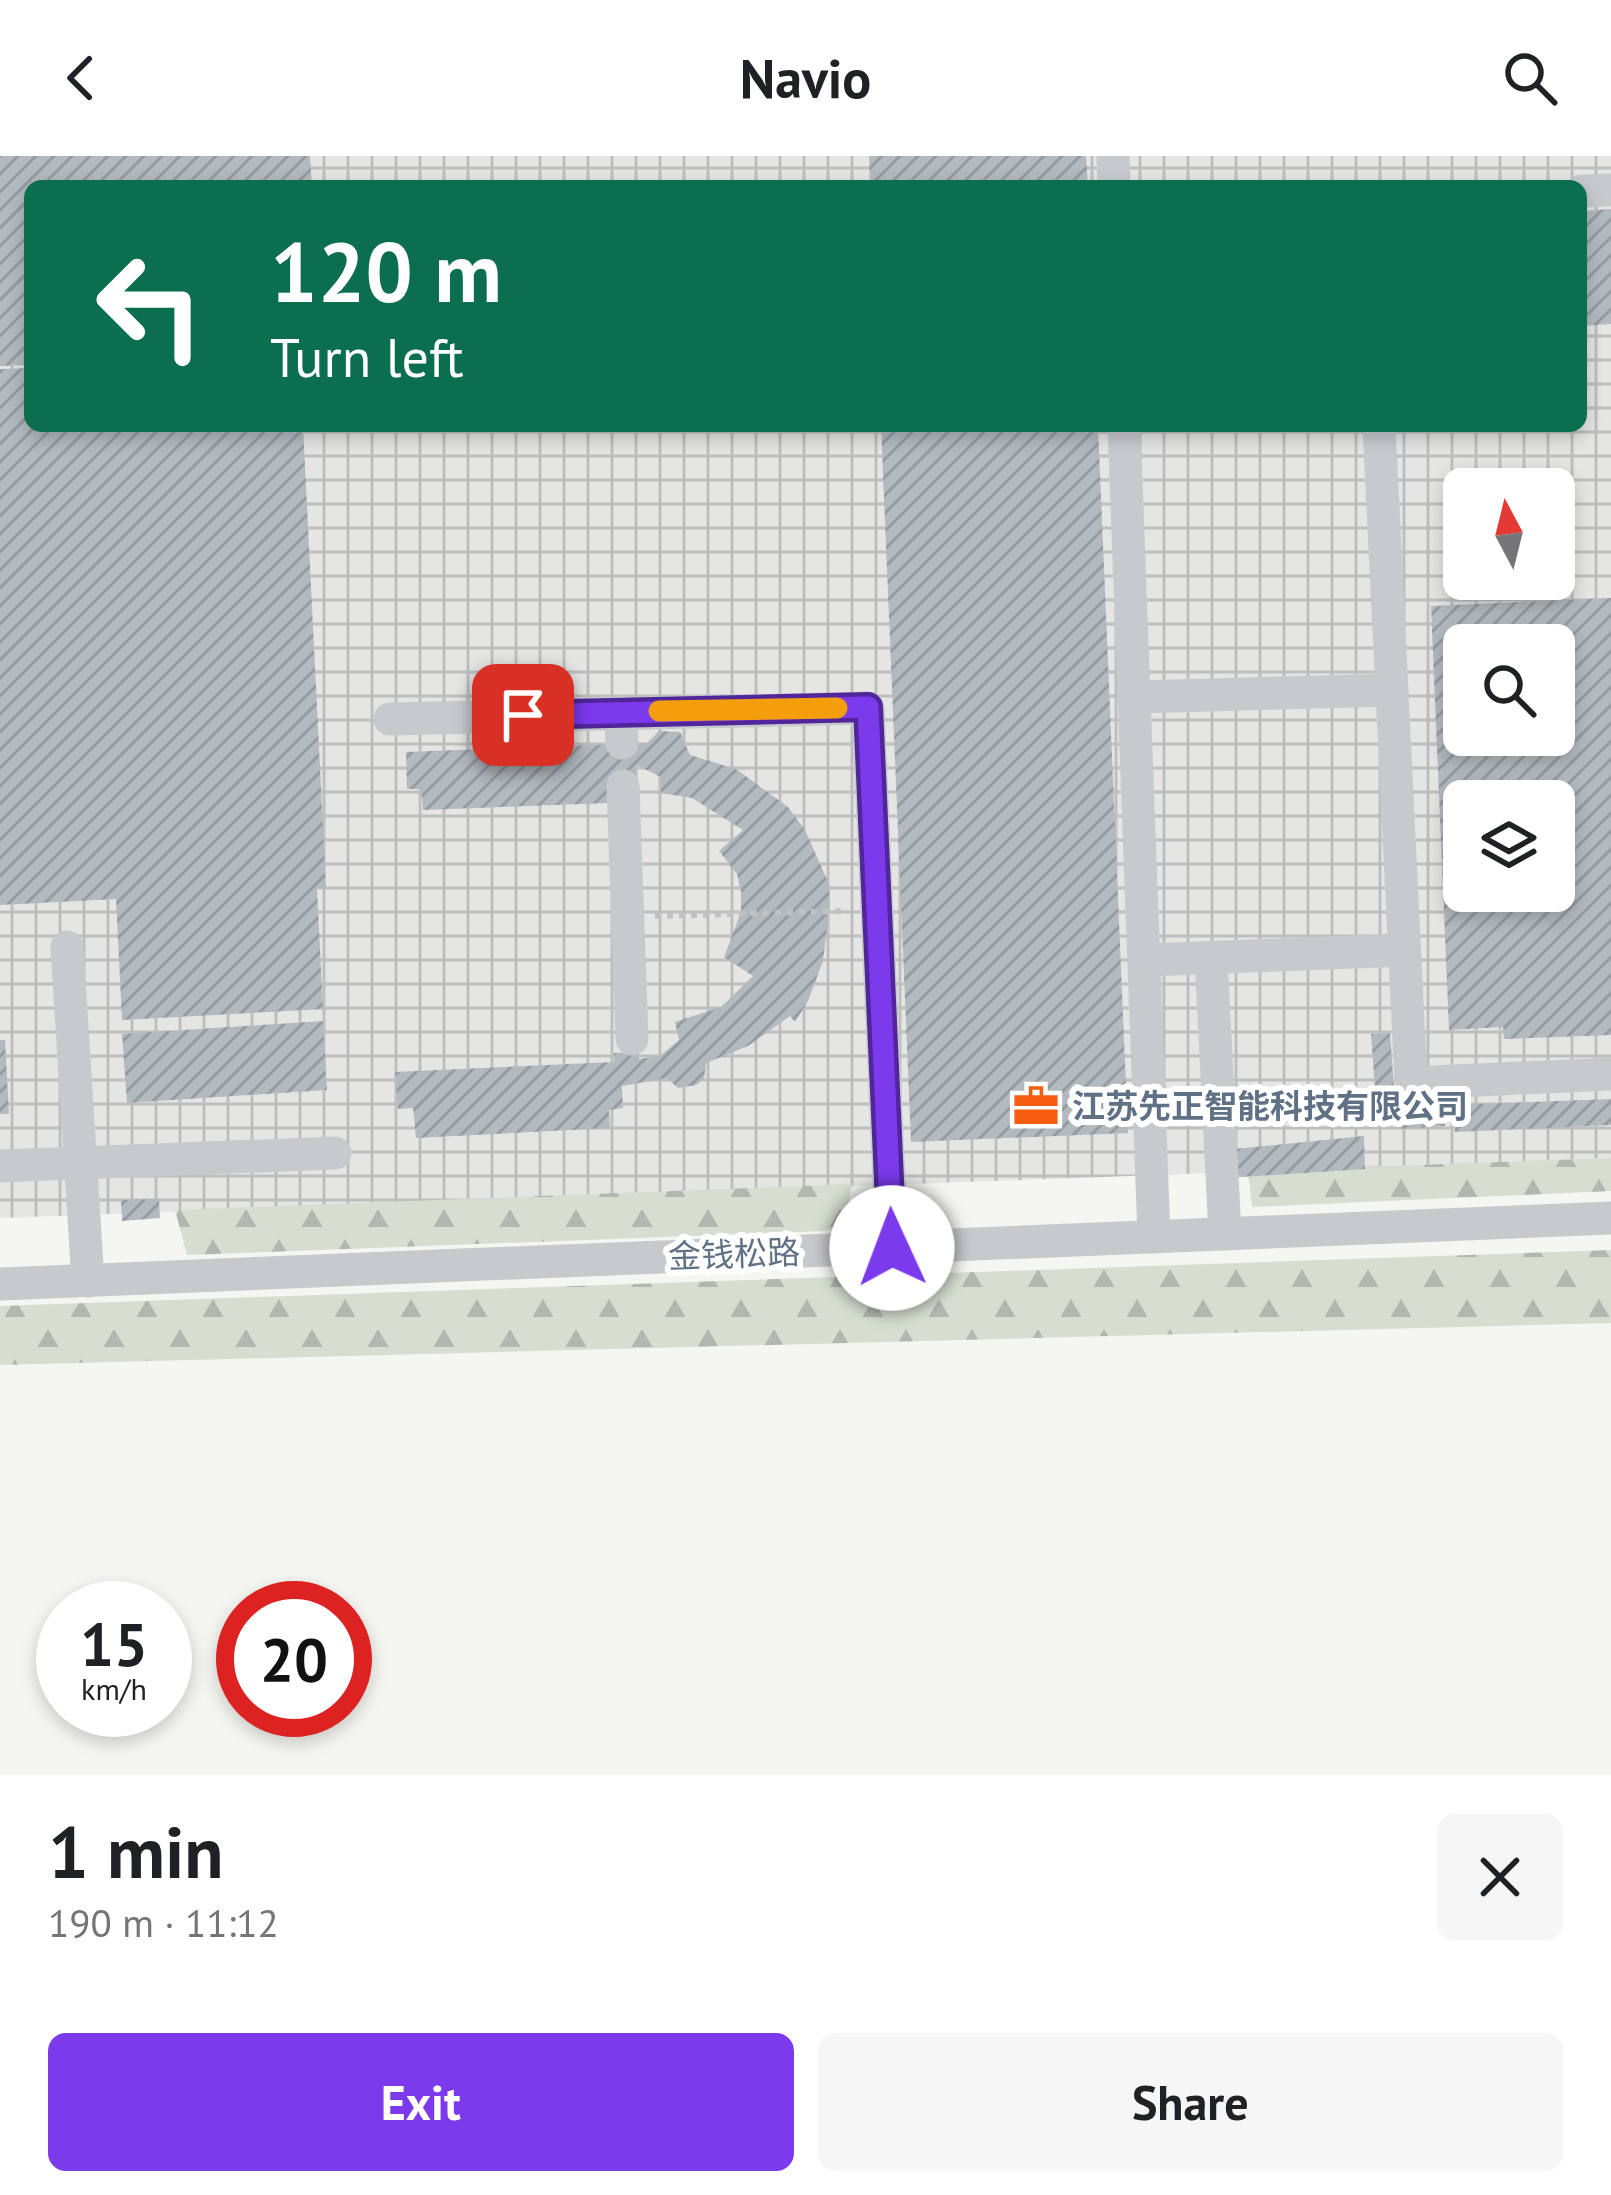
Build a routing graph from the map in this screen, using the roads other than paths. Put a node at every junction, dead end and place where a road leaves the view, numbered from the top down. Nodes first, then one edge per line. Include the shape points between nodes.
1 (1124, 432) edge
2 (1379, 432) edge
3 (1392, 690) junction
4 (1136, 697) junction
5 (390, 719) dead end
6 (623, 786) dead end
7 (67, 947) dead end
8 (1404, 950) junction
9 (1211, 958) junction
10 (1147, 960) junction
11 (632, 1039) dead end
12 (1611, 1074) edge
13 (335, 1153) dead end
14 (80, 1162) junction
15 (0, 1166) edge
16 (1611, 1218) edge
17 (1225, 1234) junction
18 (1154, 1237) junction
19 (892, 1248) junction
20 (88, 1280) junction
21 (0, 1284) edge

1 - 4 street
2 - 3 street
3 - 4 street
3 - 8 street
4 - 10 street
5 - 19 street via 621,728 868,707
6 - 11 street
7 - 14 street
8 - 9 street
8 - 12 street via 1411,1083
9 - 10 street
9 - 17 street
10 - 18 street
13 - 14 street
14 - 15 street
14 - 20 street
16 - 17 street, 金钱松路
17 - 18 street, 金钱松路
18 - 19 street, 金钱松路
19 - 20 street, 金钱松路
20 - 21 street, 金钱松路

